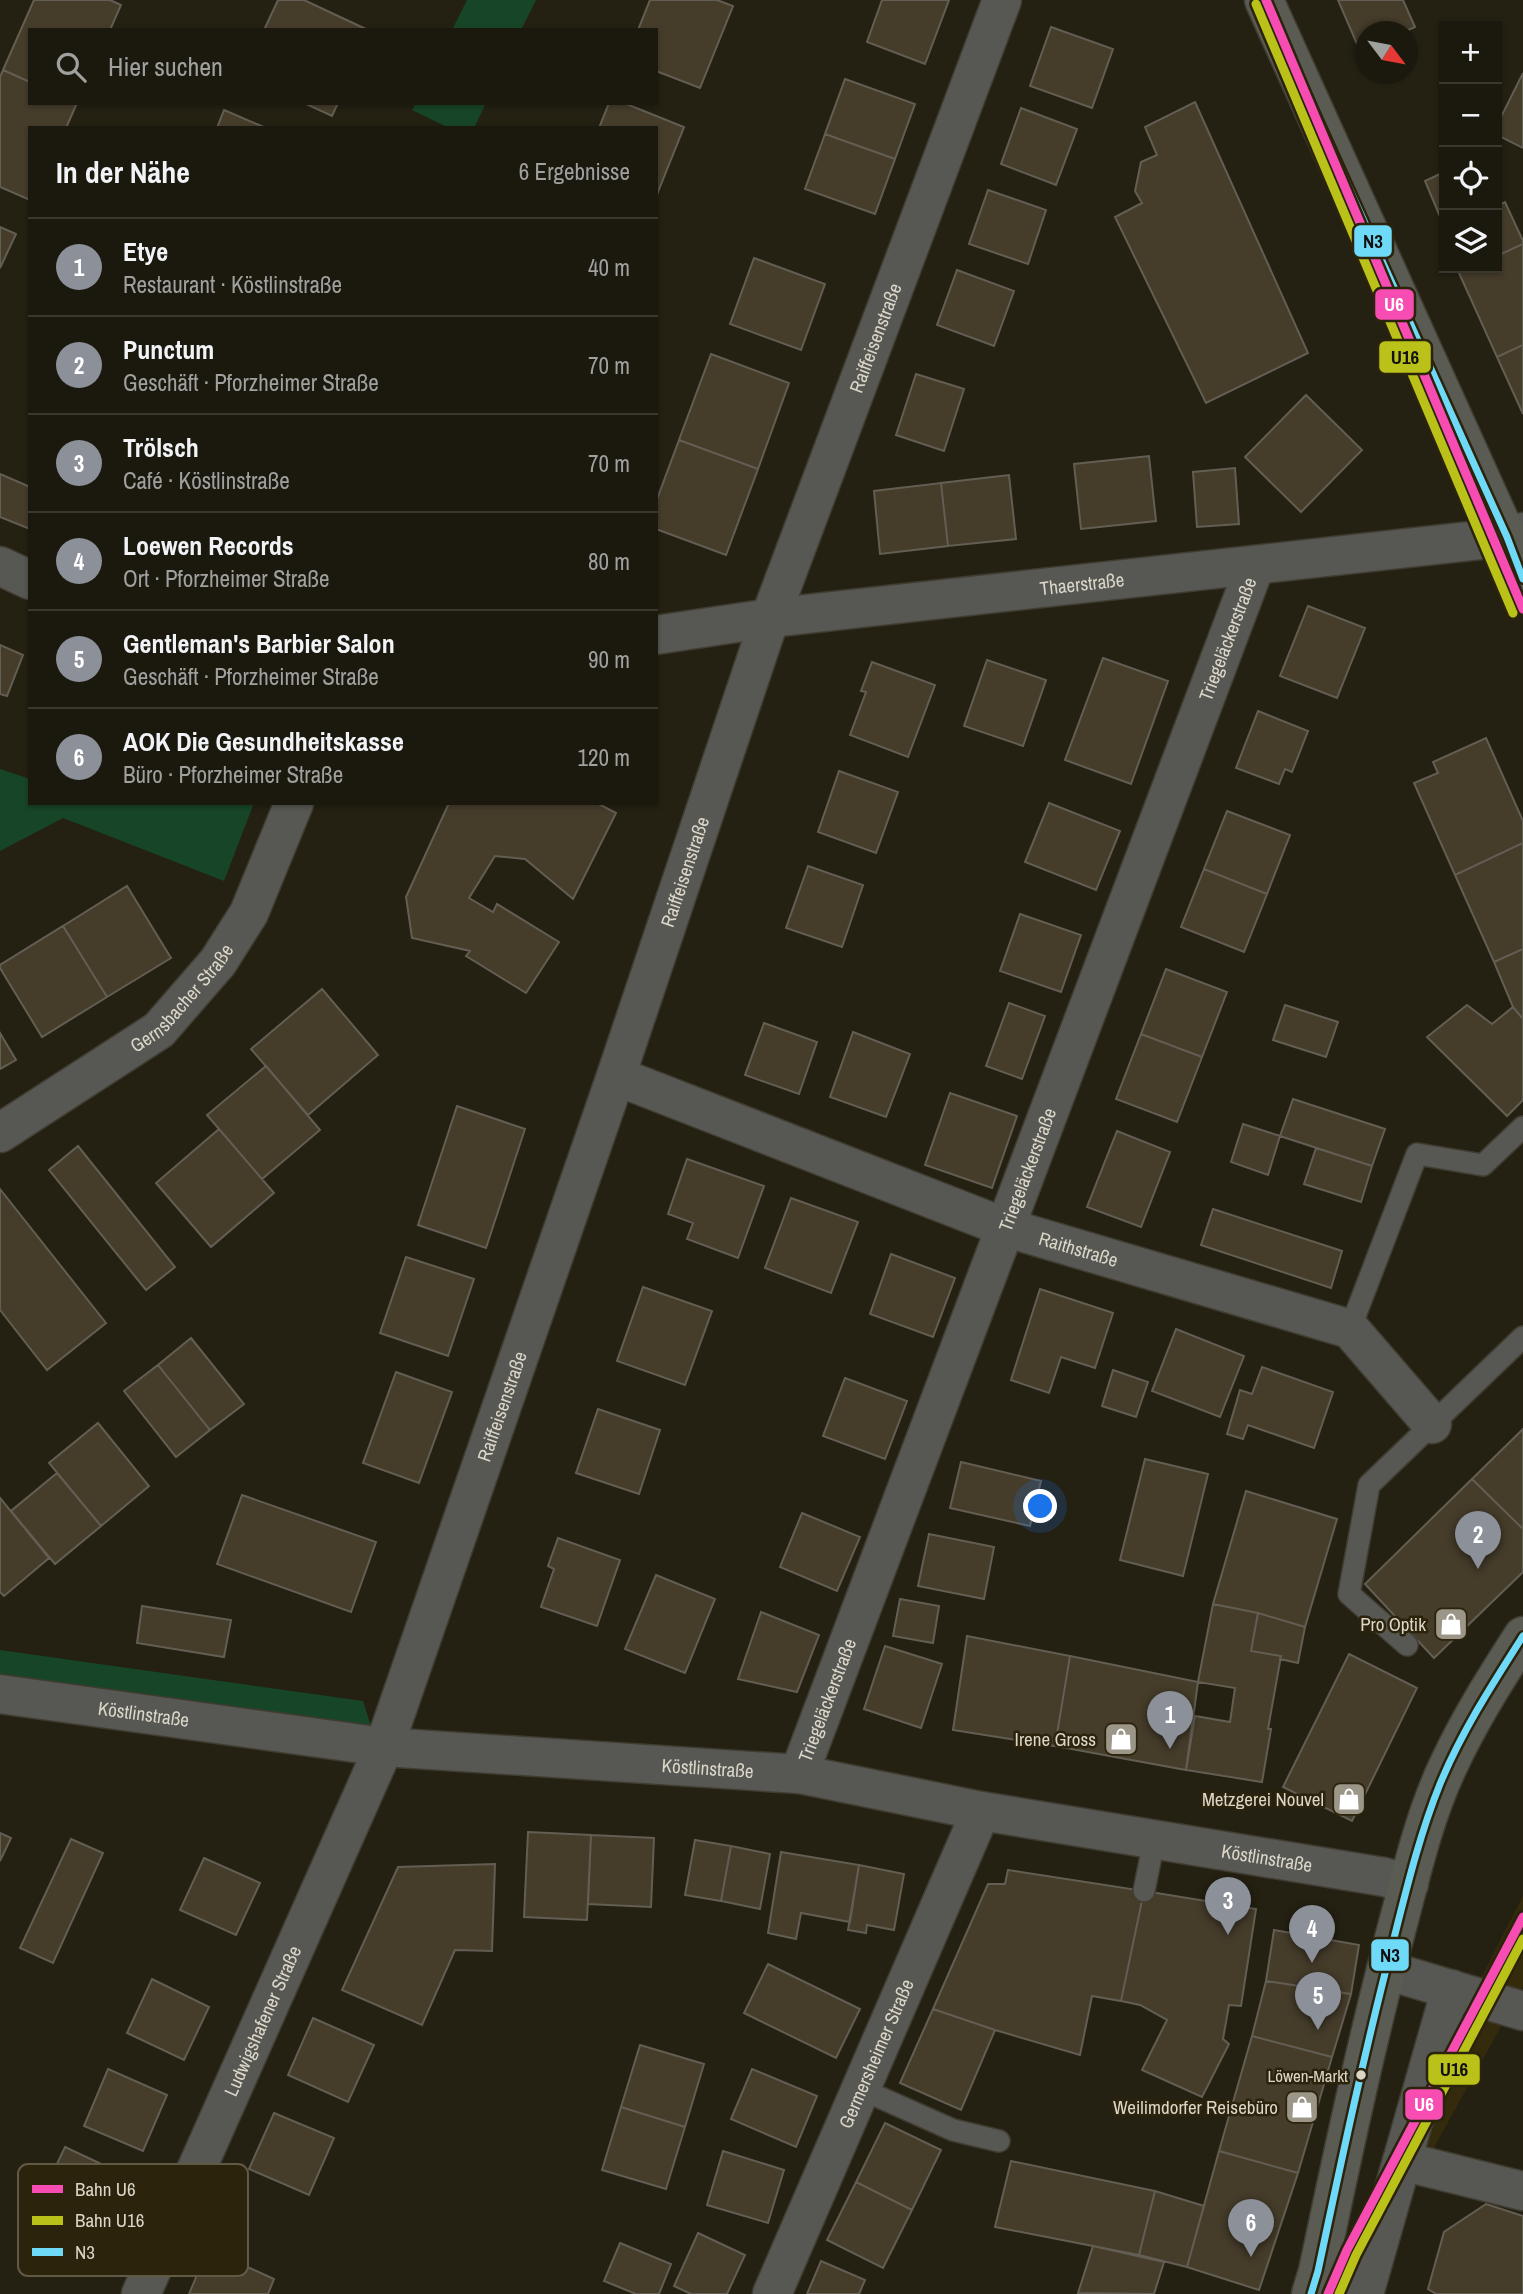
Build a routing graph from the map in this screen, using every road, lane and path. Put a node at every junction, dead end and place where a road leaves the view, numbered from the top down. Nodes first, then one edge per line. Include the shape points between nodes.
1 (1002, 0) edge
2 (1264, 0) edge
3 (1515, 535) edge
4 (0, 566) edge
5 (1255, 566) junction
6 (28, 579) edge
7 (1523, 579) edge
8 (770, 618) junction
9 (658, 635) edge
10 (293, 805) edge
11 (616, 1076) junction
12 (1523, 1126) edge
13 (0, 1133) edge
14 (1004, 1227) junction
15 (1350, 1329) junction
16 (1523, 1337) edge
17 (1432, 1424) junction
18 (1523, 1636) edge
19 (1407, 1645) dead end
20 (0, 1694) edge
21 (384, 1747) junction
22 (799, 1774) junction
23 (981, 1811) junction
24 (1154, 1841) junction
25 (1409, 1884) junction
26 (1144, 1891) dead end
27 (1386, 1970) junction
28 (1436, 1979) junction
29 (1523, 2011) edge
30 (861, 2089) junction
31 (999, 2141) dead end
32 (1402, 2161) junction
33 (199, 2164) edge
34 (1523, 2191) edge
35 (149, 2276) edge
36 (141, 2294) edge
37 (772, 2294) edge
38 (1311, 2294) edge
39 (1364, 2294) edge

1 - 8 street, Raiffeisenstraße
2 - 3 main road
3 - 5 street, Thaerstraße
3 - 7 main road
4 - 6 street
5 - 8 street, Thaerstraße
5 - 14 street, Triegeläckerstraße
8 - 9 street, Thaerstraße
8 - 11 street, Raiffeisenstraße
10 - 13 street, Gernsbacher Straße via 249,913 218,962 159,1030
11 - 14 street, Raithstraße
11 - 21 street, Raiffeisenstraße
12 - 15 lane via 1483,1165 1417,1154
14 - 15 street, Raithstraße
14 - 22 street, Triegeläckerstraße
15 - 17 street
16 - 17 lane
17 - 19 lane via 1369,1485 1349,1594
18 - 25 main road via 1447,1766
20 - 21 street, Köstlinstraße
21 - 22 street, Köstlinstraße
21 - 33 street, Ludwigshafener Straße
22 - 23 street, Köstlinstraße
23 - 24 street, Köstlinstraße
23 - 30 street, Germersheimer Straße
24 - 25 street, Köstlinstraße
24 - 26 lane
25 - 27 main road
27 - 28 street
27 - 38 main road
28 - 29 street
28 - 32 street
30 - 31 lane via 953,2130
30 - 37 street, Germersheimer Straße
32 - 34 street
32 - 39 street
35 - 36 street, Ludwigshafener Straße

